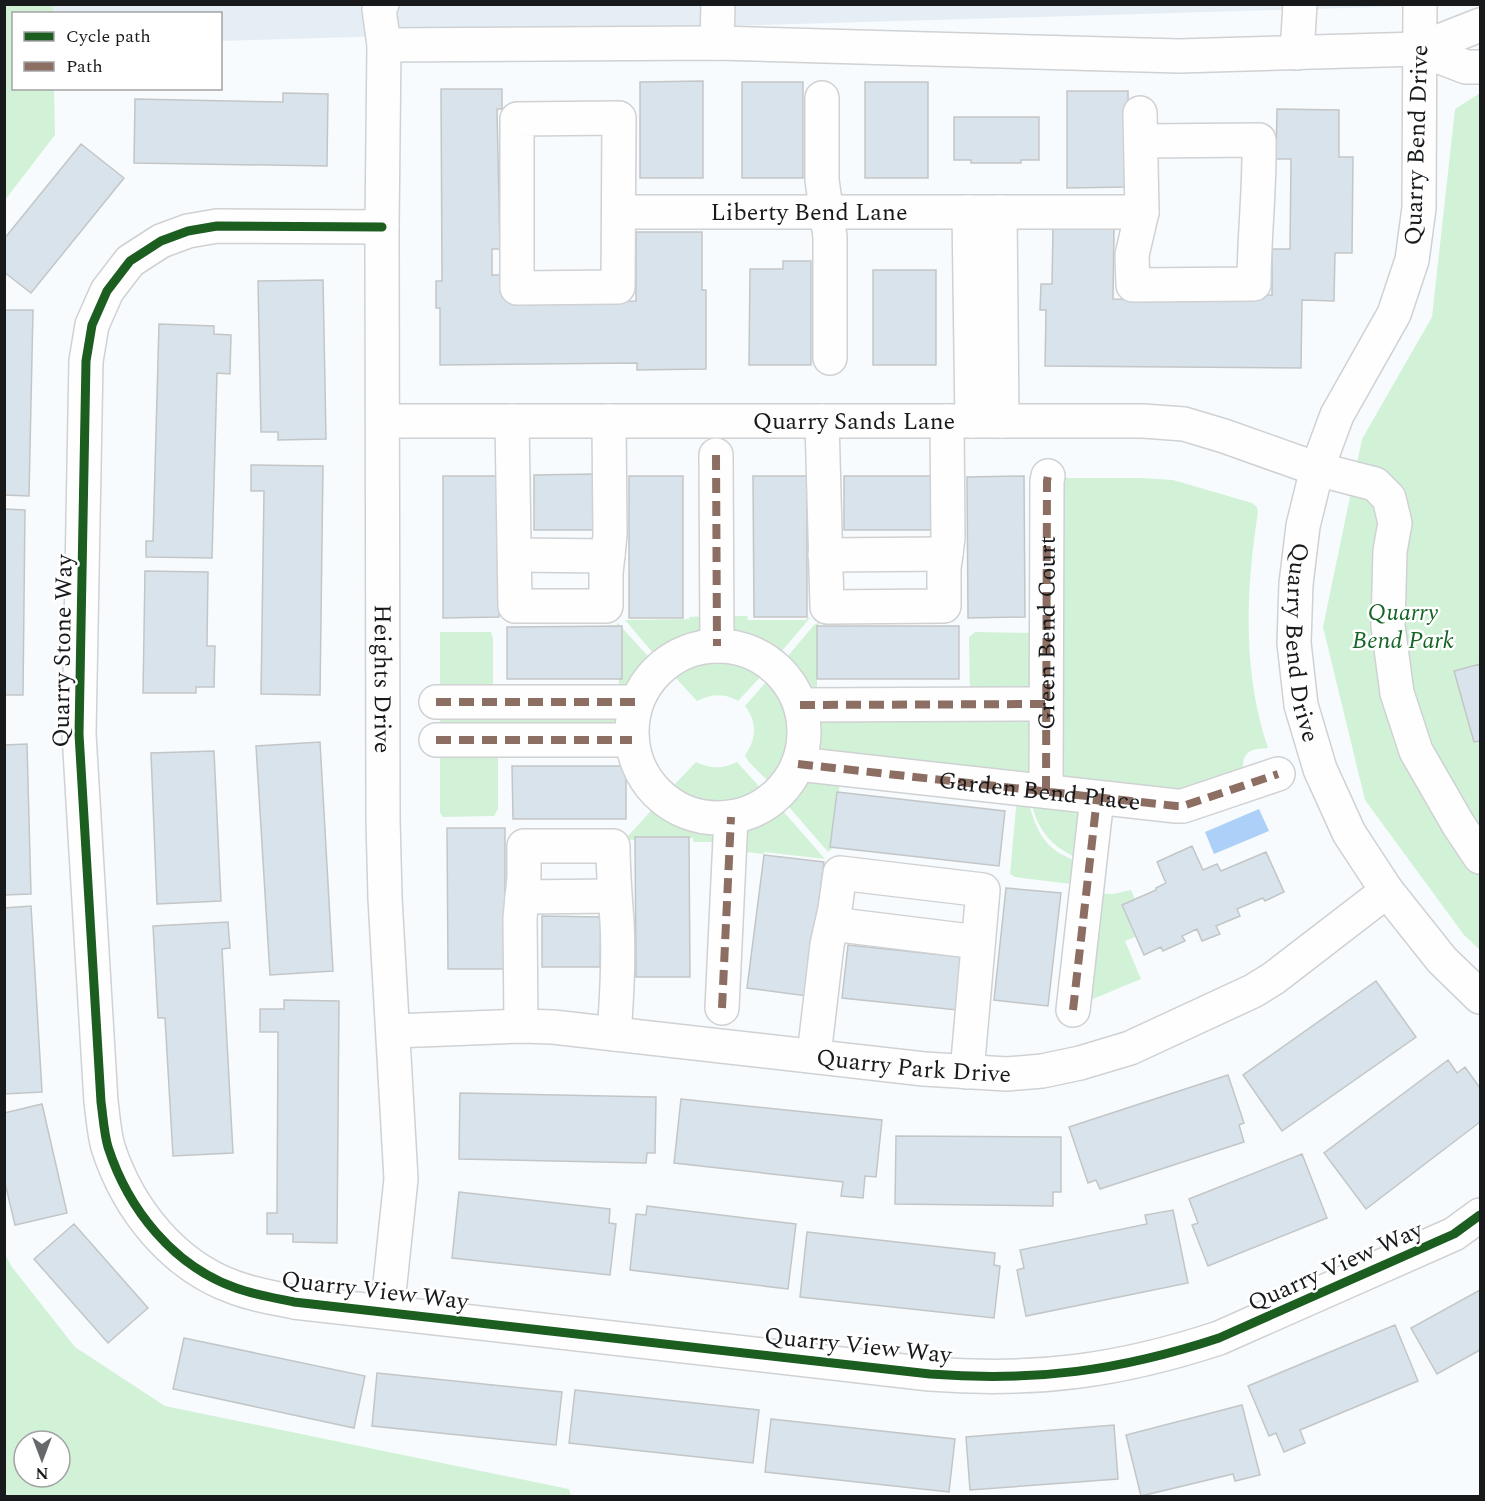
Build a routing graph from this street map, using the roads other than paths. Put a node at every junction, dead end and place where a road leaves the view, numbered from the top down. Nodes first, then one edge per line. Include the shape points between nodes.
1 (718, 4) edge
2 (1300, 4) edge
3 (1420, 4) edge
4 (375, 6) edge
5 (1480, 25) edge
6 (717, 43) junction
7 (384, 45) junction
8 (1419, 49) junction
9 (1297, 53) junction
10 (1480, 67) edge
11 (822, 98) dead end
12 (619, 212) junction
13 (827, 212) junction
14 (985, 212) junction
15 (1142, 212) junction
16 (382, 227) junction
17 (830, 358) dead end
18 (383, 422) junction
19 (512, 422) junction
20 (609, 422) junction
21 (822, 422) junction
22 (974, 422) junction
23 (716, 455) dead end
24 (1317, 470) junction
25 (1048, 476) dead end
26 (946, 554) junction
27 (514, 555) junction
28 (825, 555) junction
29 (608, 556) junction
30 (717, 646) junction
31 (436, 702) dead end
32 (637, 702) junction
33 (1046, 704) junction
34 (800, 705) junction
35 (436, 740) dead end
36 (632, 741) junction
37 (798, 764) junction
38 (1278, 774) dead end
39 (1046, 791) junction
40 (1097, 798) junction
41 (731, 817) junction
42 (1480, 857) edge
43 (1388, 891) junction
44 (614, 896) junction
45 (522, 897) junction
46 (832, 924) junction
47 (978, 942) junction
48 (1480, 997) edge
49 (722, 1008) dead end
50 (1073, 1010) dead end
51 (521, 1026) junction
52 (393, 1031) junction
53 (614, 1034) junction
54 (814, 1055) junction
55 (967, 1072) junction
56 (1480, 1215) edge
57 (206, 1274) joint
58 (387, 1312) junction

1 - 6 street
2 - 9 street
3 - 8 street, Quarry Bend Drive
4 - 7 street, Heights Drive
5 - 8 street
6 - 7 street
6 - 9 street via 1179,56
7 - 16 street, Heights Drive
8 - 9 street
8 - 10 street via 1466,67
8 - 24 street, Quarry Bend Drive via 1419,208 1412,260 1394,314 1337,415
11 - 13 street via 822,180
12 - 12 street via 618,287 518,288 517,119 619,118
12 - 13 street, Liberty Bend Lane
13 - 14 street, Liberty Bend Lane
13 - 17 street
14 - 15 street, Liberty Bend Lane
14 - 22 street
15 - 15 street via 1140,127 1259,140 1254,284 1132,285 1132,255
16 - 18 street, Heights Drive
16 - 57 street, Quarry Stone Way via 217,226 188,231 161,241 130,261 107,291 92,325 86,361 79,734 101,1102 108,1146 124,1187 146,1222 174,1251
18 - 19 street, Quarry Sands Lane
18 - 52 street, Heights Drive via 382,819
19 - 20 street, Quarry Sands Lane
19 - 27 street
20 - 21 street, Quarry Sands Lane
20 - 29 street
21 - 22 street, Quarry Sands Lane
21 - 28 street
22 - 24 street, Quarry Sands Lane via 1184,424
22 - 26 street
23 - 30 street
24 - 42 street, Quarry Sands Lane via 1375,484 1389,498 1395,523 1390,550 1388,626 1397,693 1416,751
24 - 43 street, Quarry Bend Drive via 1303,526 1296,584 1294,643 1301,705 1320,769 1349,833
25 - 33 street, Green Bend Court
26 - 28 street
26 - 28 street via 944,606 839,607 827,607
27 - 29 street
27 - 29 street via 515,606 606,606
30 - 32 street via 687,651 667,662 651,677
30 - 34 street via 747,651 774,666 794,690
31 - 32 street
32 - 36 street
33 - 34 street
33 - 39 street, Green Bend Court
34 - 37 street via 804,734
35 - 36 street
36 - 41 street via 641,771 660,797 693,814
37 - 39 street, Garden Bend Place
37 - 41 street via 775,797
38 - 40 street, Garden Bend Place via 1183,806
39 - 40 street, Garden Bend Place
40 - 50 street
41 - 49 street
43 - 48 street, Quarry Bend Drive via 1442,960
43 - 55 street, Quarry Park Drive via 1274,978 1130,1048 1041,1071
44 - 45 street
44 - 45 street via 613,846 524,846
44 - 53 street
45 - 51 street
46 - 47 street
46 - 47 street via 840,873 983,890
46 - 54 street
47 - 55 street
51 - 52 street, Quarry Park Drive
51 - 53 street, Quarry Park Drive
52 - 58 street, Heights Drive via 401,1179
53 - 54 street, Quarry Park Drive
54 - 55 street, Quarry Park Drive
56 - 58 street, Quarry View Way via 1454,1234 1218,1338 1138,1362 1056,1375 930,1374
57 - 58 street, Quarry View Way via 264,1296

